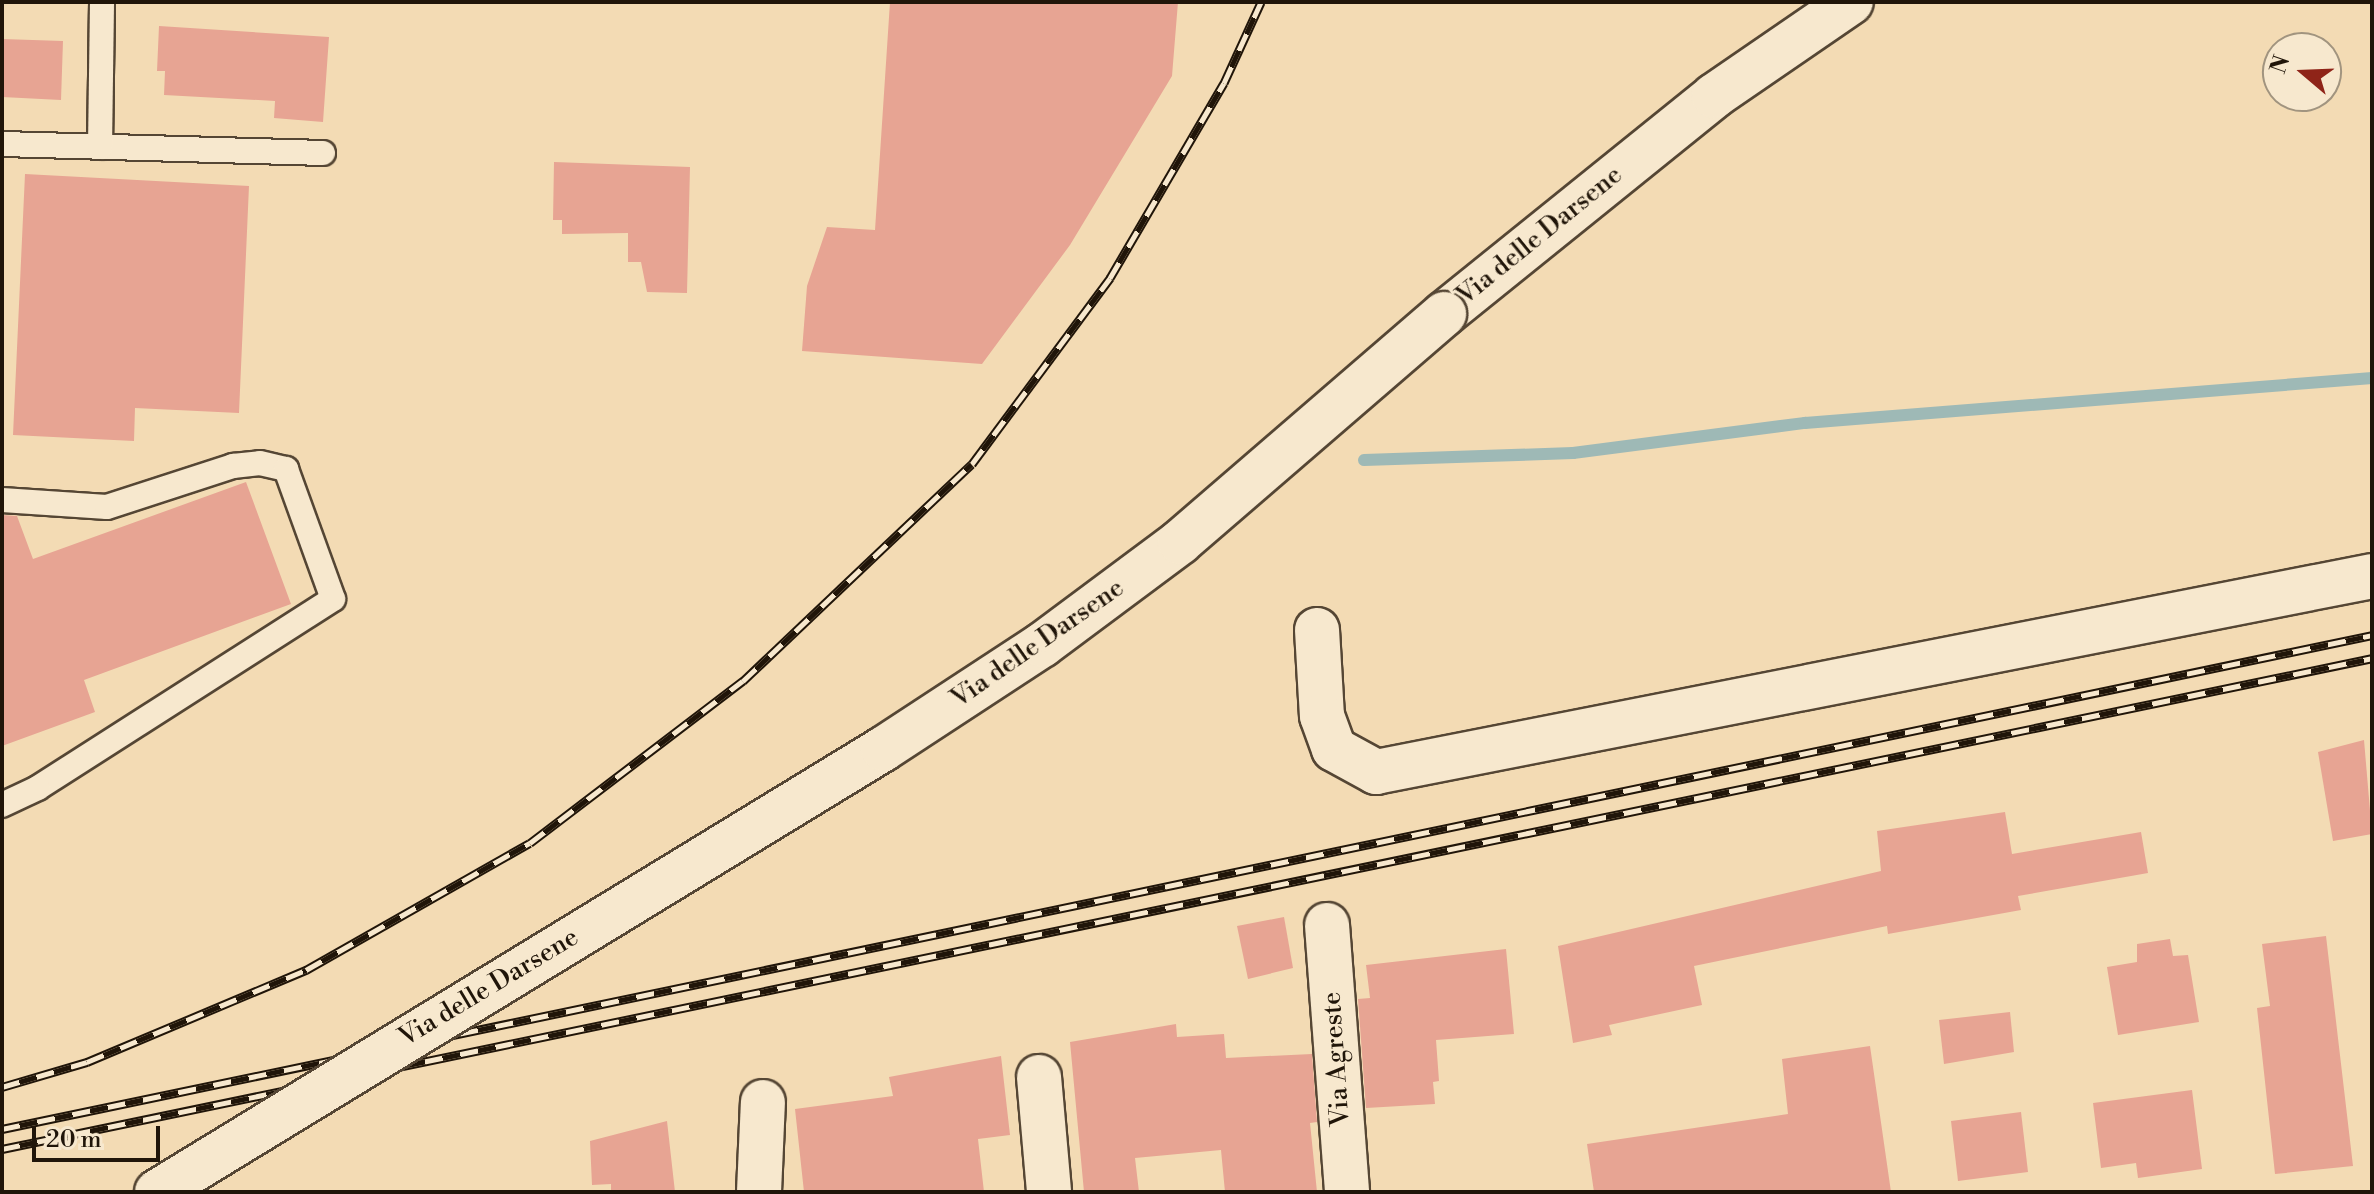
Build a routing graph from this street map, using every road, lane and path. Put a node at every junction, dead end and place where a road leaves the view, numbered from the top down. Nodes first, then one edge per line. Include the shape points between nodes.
1 (102, 2) edge
2 (1851, 2) edge
3 (2, 144) edge
4 (100, 147) junction
5 (323, 153) dead end
6 (2, 500) edge
7 (2372, 576) edge
8 (1317, 630) dead end
9 (2, 805) edge
10 (1327, 925) dead end
11 (1039, 1077) dead end
12 (763, 1102) dead end
13 (157, 1192) edge
14 (759, 1192) edge
15 (1049, 1192) edge
16 (1347, 1192) edge

1 - 4 lane
2 - 13 street, Via delle Darsene, bridge via 1714,96 1444,314 1180,542 1042,645 883,749
3 - 4 lane
4 - 5 lane
6 - 9 lane via 107,507 233,466 260,463 286,469 333,599 38,788
7 - 8 street via 1376,772 1334,749 1322,716
10 - 16 street, Via Agreste
11 - 15 street
12 - 14 street

